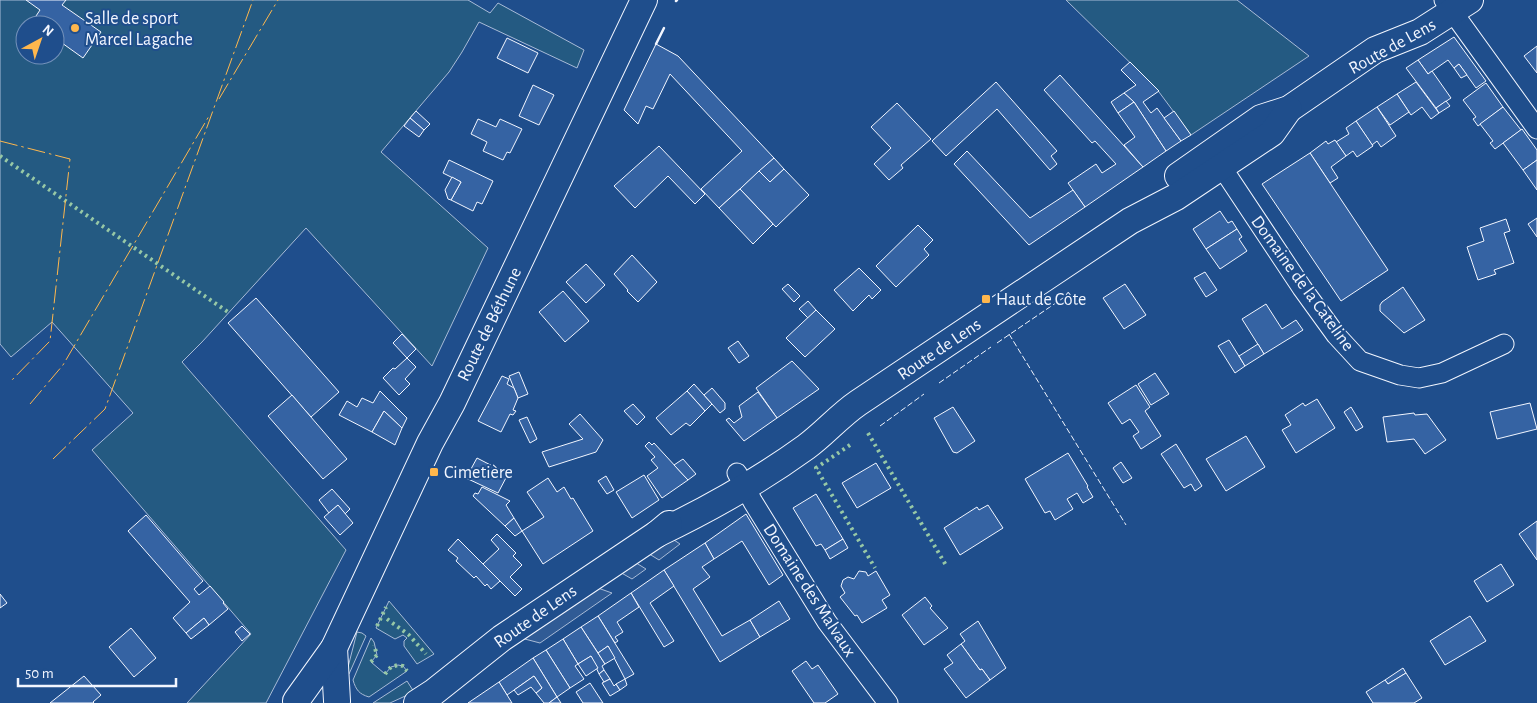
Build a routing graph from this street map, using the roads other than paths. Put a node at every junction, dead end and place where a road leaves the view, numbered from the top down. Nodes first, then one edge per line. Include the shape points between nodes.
1 (644, 0) edge
2 (1451, 3) edge
3 (1537, 129) edge
4 (1217, 160) junction
5 (1504, 344) dead end
6 (741, 480) junction
7 (334, 648) junction
8 (295, 702) edge
9 (338, 702) edge
10 (417, 703) edge
11 (888, 703) edge

1 - 7 main road, Route de Béthune
2 - 3 street
2 - 4 main road, Route de Lens via 1420,32 1375,50 1289,109 1272,134
4 - 5 street, Domaine de la Cateline via 1302,288 1336,335 1360,360 1400,376 1419,378 1442,373
4 - 6 main road, Route de Lens via 1176,198 1130,220 848,410 800,432
6 - 10 main road, Route de Lens via 705,494 656,534 502,638
6 - 11 street, Domaine des Malvaux via 827,622
7 - 8 main road, Route de Béthune
7 - 9 main road
8 - 9 main road via 317,694

